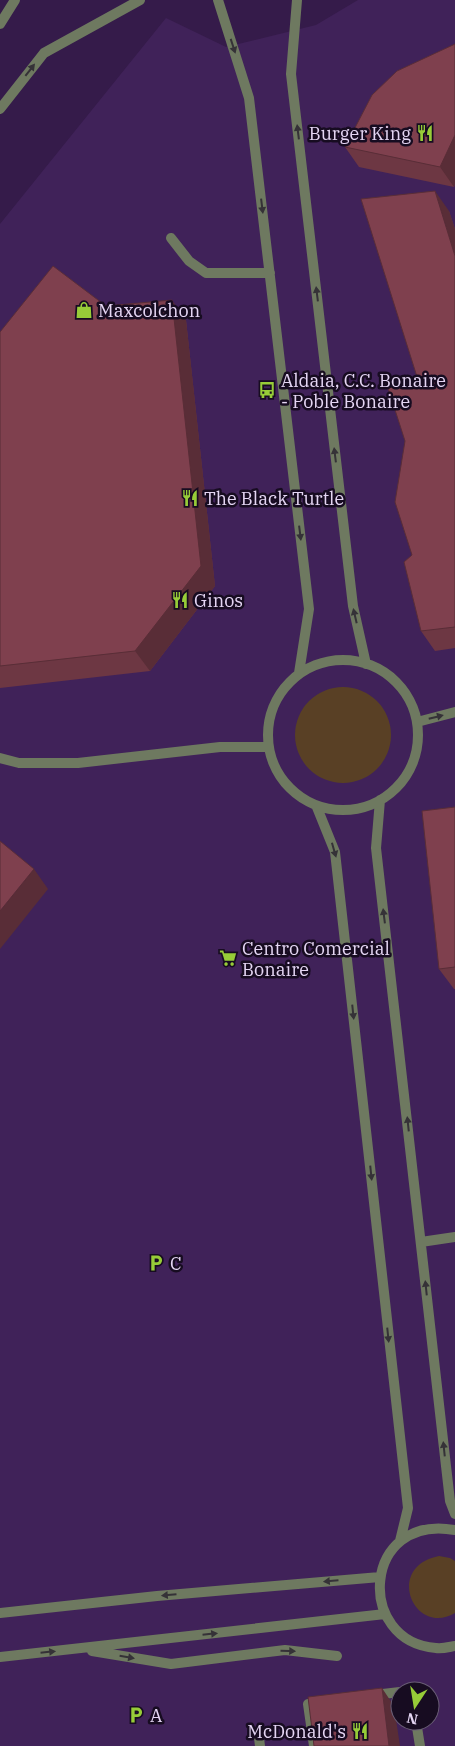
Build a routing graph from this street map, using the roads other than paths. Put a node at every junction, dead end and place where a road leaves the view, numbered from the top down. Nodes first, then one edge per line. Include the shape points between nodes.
1 (140, 0) edge
2 (218, 0) edge
3 (297, 0) edge
4 (12, 2) edge
5 (0, 24) edge
6 (0, 109) edge
7 (171, 238) dead end
8 (270, 273) junction
9 (366, 664) junction
10 (299, 673) junction
11 (455, 712) edge
12 (417, 722) junction
13 (268, 747) junction
14 (0, 758) edge
15 (380, 800) junction
16 (316, 805) junction
17 (455, 1237) edge
18 (421, 1242) junction
19 (455, 1514) edge
20 (455, 1530) edge
21 (400, 1541) junction
22 (380, 1577) junction
23 (0, 1613) edge
24 (385, 1614) junction
25 (455, 1646) edge
26 (79, 1648) junction
27 (338, 1656) dead end
28 (0, 1657) edge
29 (390, 1693) edge
30 (363, 1696) edge
31 (336, 1700) edge
32 (418, 1731) edge
33 (314, 1746) edge
34 (420, 1746) edge

6 -> 1 street via 44,53
2 -> 8 street via 249,98
9 -> 3 street via 353,606 291,74
4 - 5 street
7 - 8 street via 189,261 206,273
8 -> 10 street via 309,609
9 - 10 street via 343,660 321,663
9 - 12 street via 390,677 407,697
10 - 13 street via 280,693 269,719
12 -> 11 street
12 - 15 street via 417,745 411,767 398,786
13 - 14 street via 220,747 78,763 19,763
13 - 16 street via 277,772 293,791
15 - 16 street via 359,808 337,810
18 -> 15 street via 376,848
16 -> 21 street via 335,852 408,1508
17 - 18 street
19 -> 18 street via 449,1493
20 - 21 street via 440,1527 418,1530
21 - 22 street via 386,1557
22 -> 23 street
22 - 24 street via 379,1596
24 - 25 street via 398,1632 416,1643 436,1648
26 -> 24 street
26 -> 27 street via 171,1664 285,1650
28 -> 26 street
29 - 30 street
31 - 33 street via 308,1704
32 - 34 street

